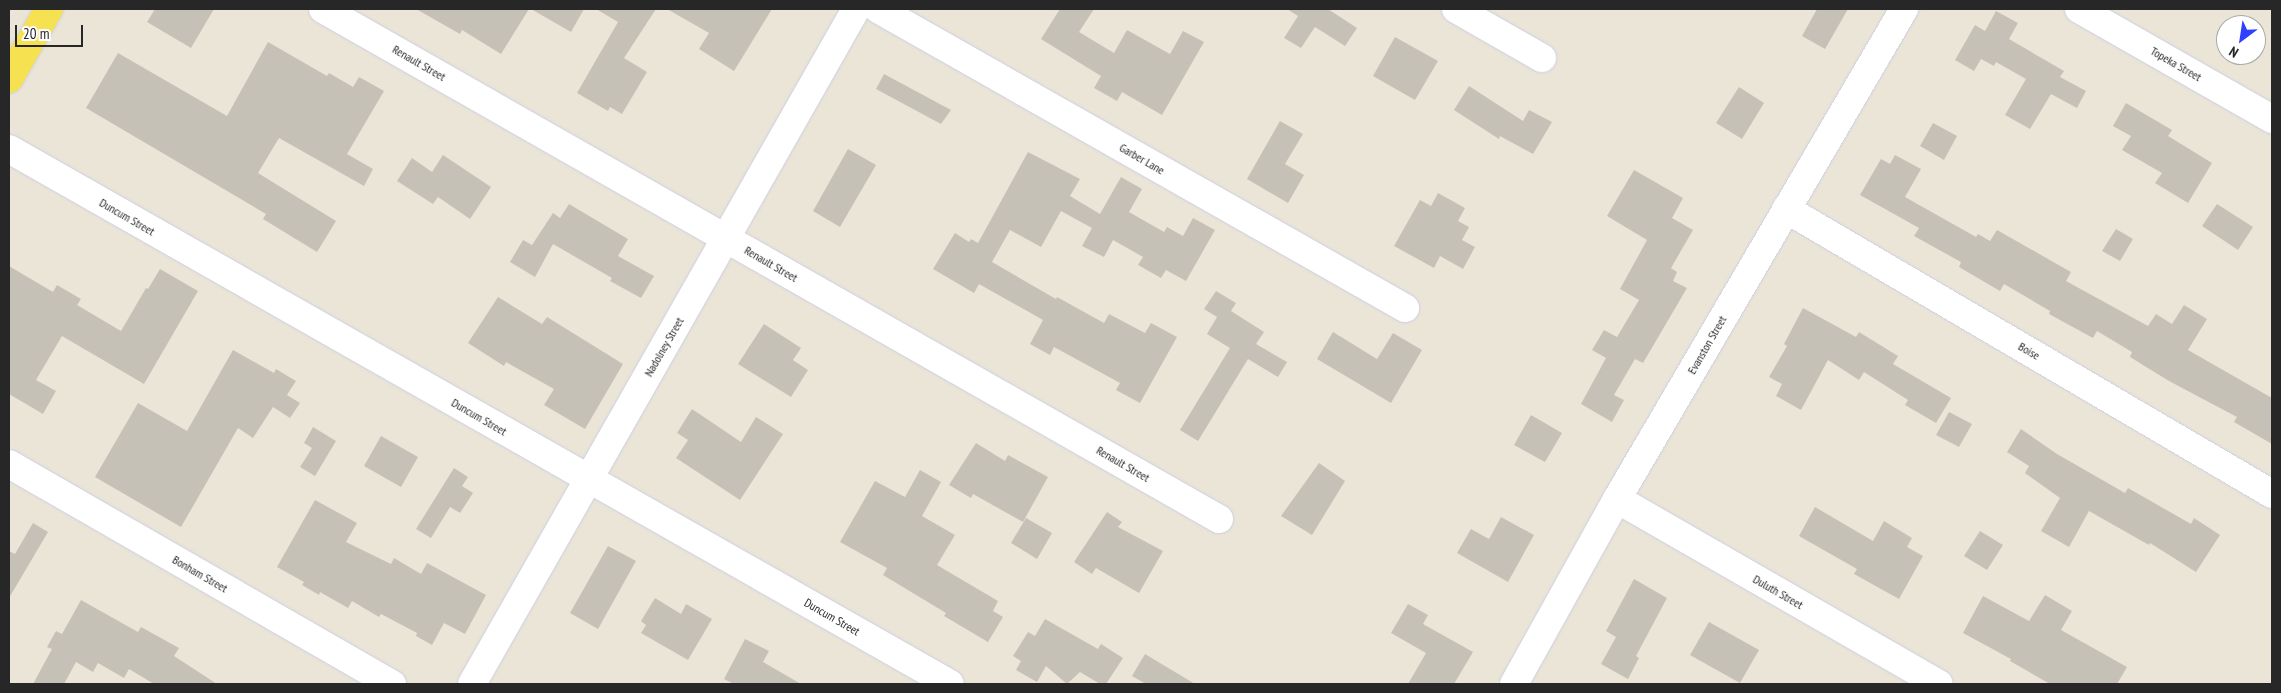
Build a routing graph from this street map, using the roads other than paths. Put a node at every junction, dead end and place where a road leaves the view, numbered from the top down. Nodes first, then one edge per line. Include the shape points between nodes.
1 (49, 9) edge
2 (323, 9) edge
3 (856, 9) edge
4 (878, 9) edge
5 (1456, 9) edge
6 (1904, 9) edge
7 (2079, 9) edge
8 (1542, 58) dead end
9 (9, 79) edge
10 (2272, 119) edge
11 (9, 150) edge
12 (1786, 209) junction
13 (726, 238) junction
14 (1405, 308) dead end
15 (9, 464) edge
16 (588, 479) junction
17 (2272, 494) edge
18 (1617, 499) junction
19 (1219, 519) dead end
20 (392, 684) edge
21 (472, 684) edge
22 (950, 684) edge
23 (1514, 684) edge
24 (1939, 684) edge

1 - 9 main road
2 - 13 street, Renault Street
3 - 13 street, Nadolney Street
4 - 14 street, Garber Lane
5 - 8 street
6 - 12 street, Evanston Street
7 - 10 street, Topeka Street
11 - 16 street, Duncum Street
12 - 17 street, Boise
12 - 18 street, Evanston Street
13 - 16 street, Nadolney Street
13 - 19 street, Renault Street
15 - 20 street, Bonham Street
16 - 21 street, Nadolney Street
16 - 22 street, Duncum Street
18 - 23 street, Evanston Street
18 - 24 street, Duluth Street

